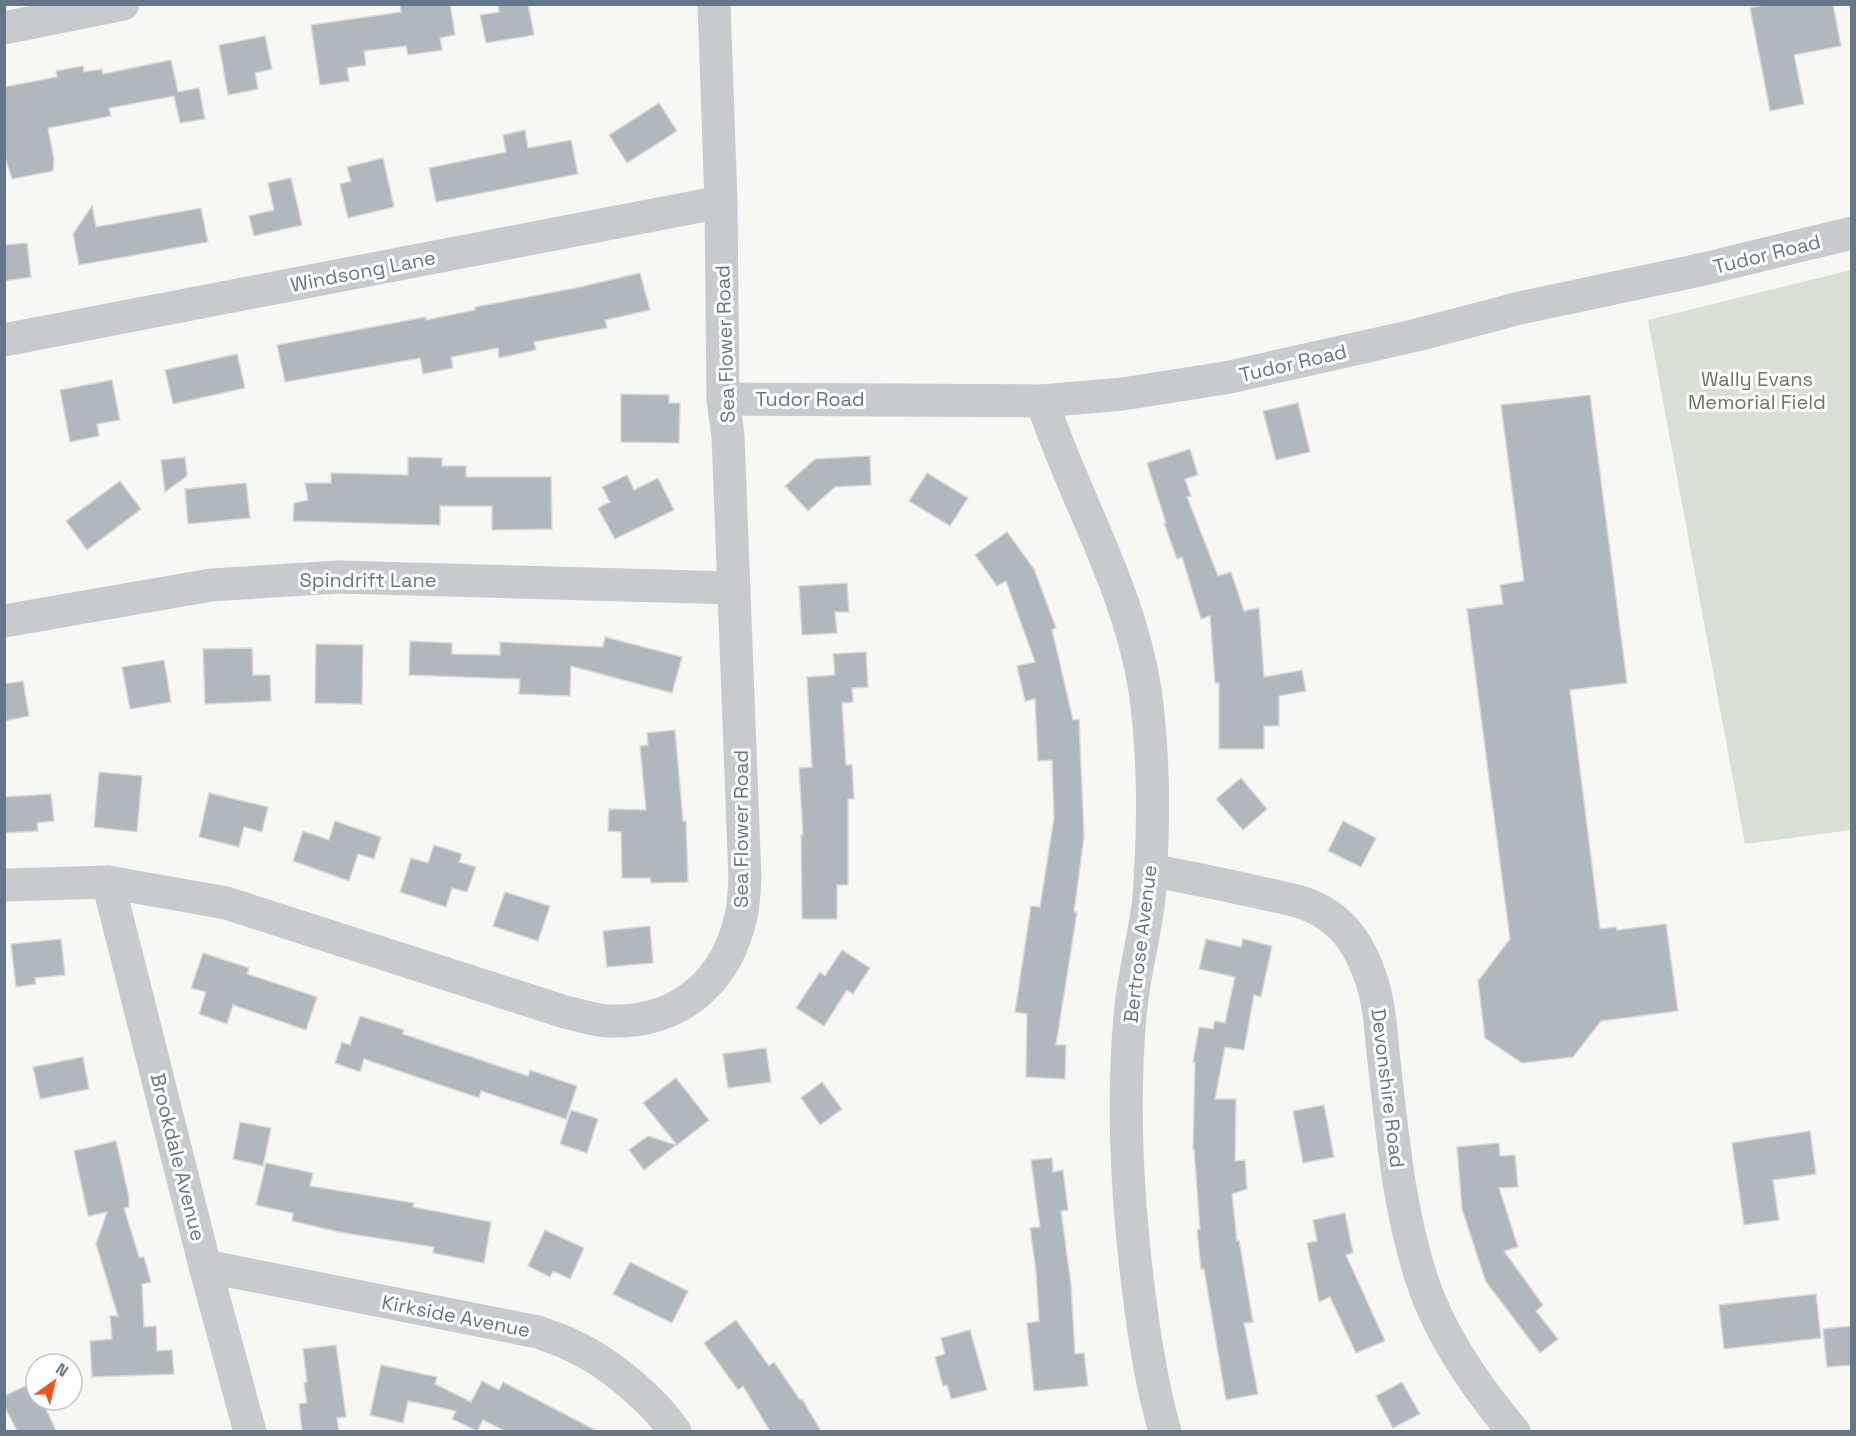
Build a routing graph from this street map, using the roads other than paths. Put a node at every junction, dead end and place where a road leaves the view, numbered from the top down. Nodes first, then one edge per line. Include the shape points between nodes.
1 (123, 4) edge
2 (714, 4) edge
3 (4, 28) edge
4 (721, 202) junction
5 (1851, 233) edge
6 (4, 340) edge
7 (723, 399) junction
8 (1042, 401) junction
9 (734, 588) junction
10 (4, 621) edge
11 (1150, 870) junction
12 (108, 882) junction
13 (4, 885) edge
14 (205, 1266) junction
15 (250, 1431) edge
16 (675, 1431) edge
17 (1164, 1431) edge
18 (1514, 1431) edge

1 - 3 street
2 - 4 street, Sea Flower Road
4 - 6 street, Windsong Lane
4 - 7 street, Sea Flower Road
5 - 8 street, Tudor Road via 1230,377 1124,394
7 - 8 street, Tudor Road
7 - 9 street, Sea Flower Road
8 - 11 street, Bertrose Avenue via 1116,580 1133,632 1145,690 1150,756
9 - 10 street, Spindrift Lane via 327,578 211,585
9 - 12 street, Sea Flower Road via 744,826 743,909 723,963 699,993 675,1008 648,1018 608,1022 565,1012 226,903
11 - 17 street, Bertrose Avenue via 1149,904 1130,1013 1125,1128 1145,1343
11 - 18 street, Devonshire Road via 1304,903 1340,925 1362,954 1376,994 1400,1185 1422,1282 1461,1360
12 - 13 street, Sea Flower Road
12 - 14 street, Brookdale Avenue
14 - 15 street, Brookdale Avenue
14 - 16 street, Kirkside Avenue via 538,1332 575,1346 609,1368 638,1390

